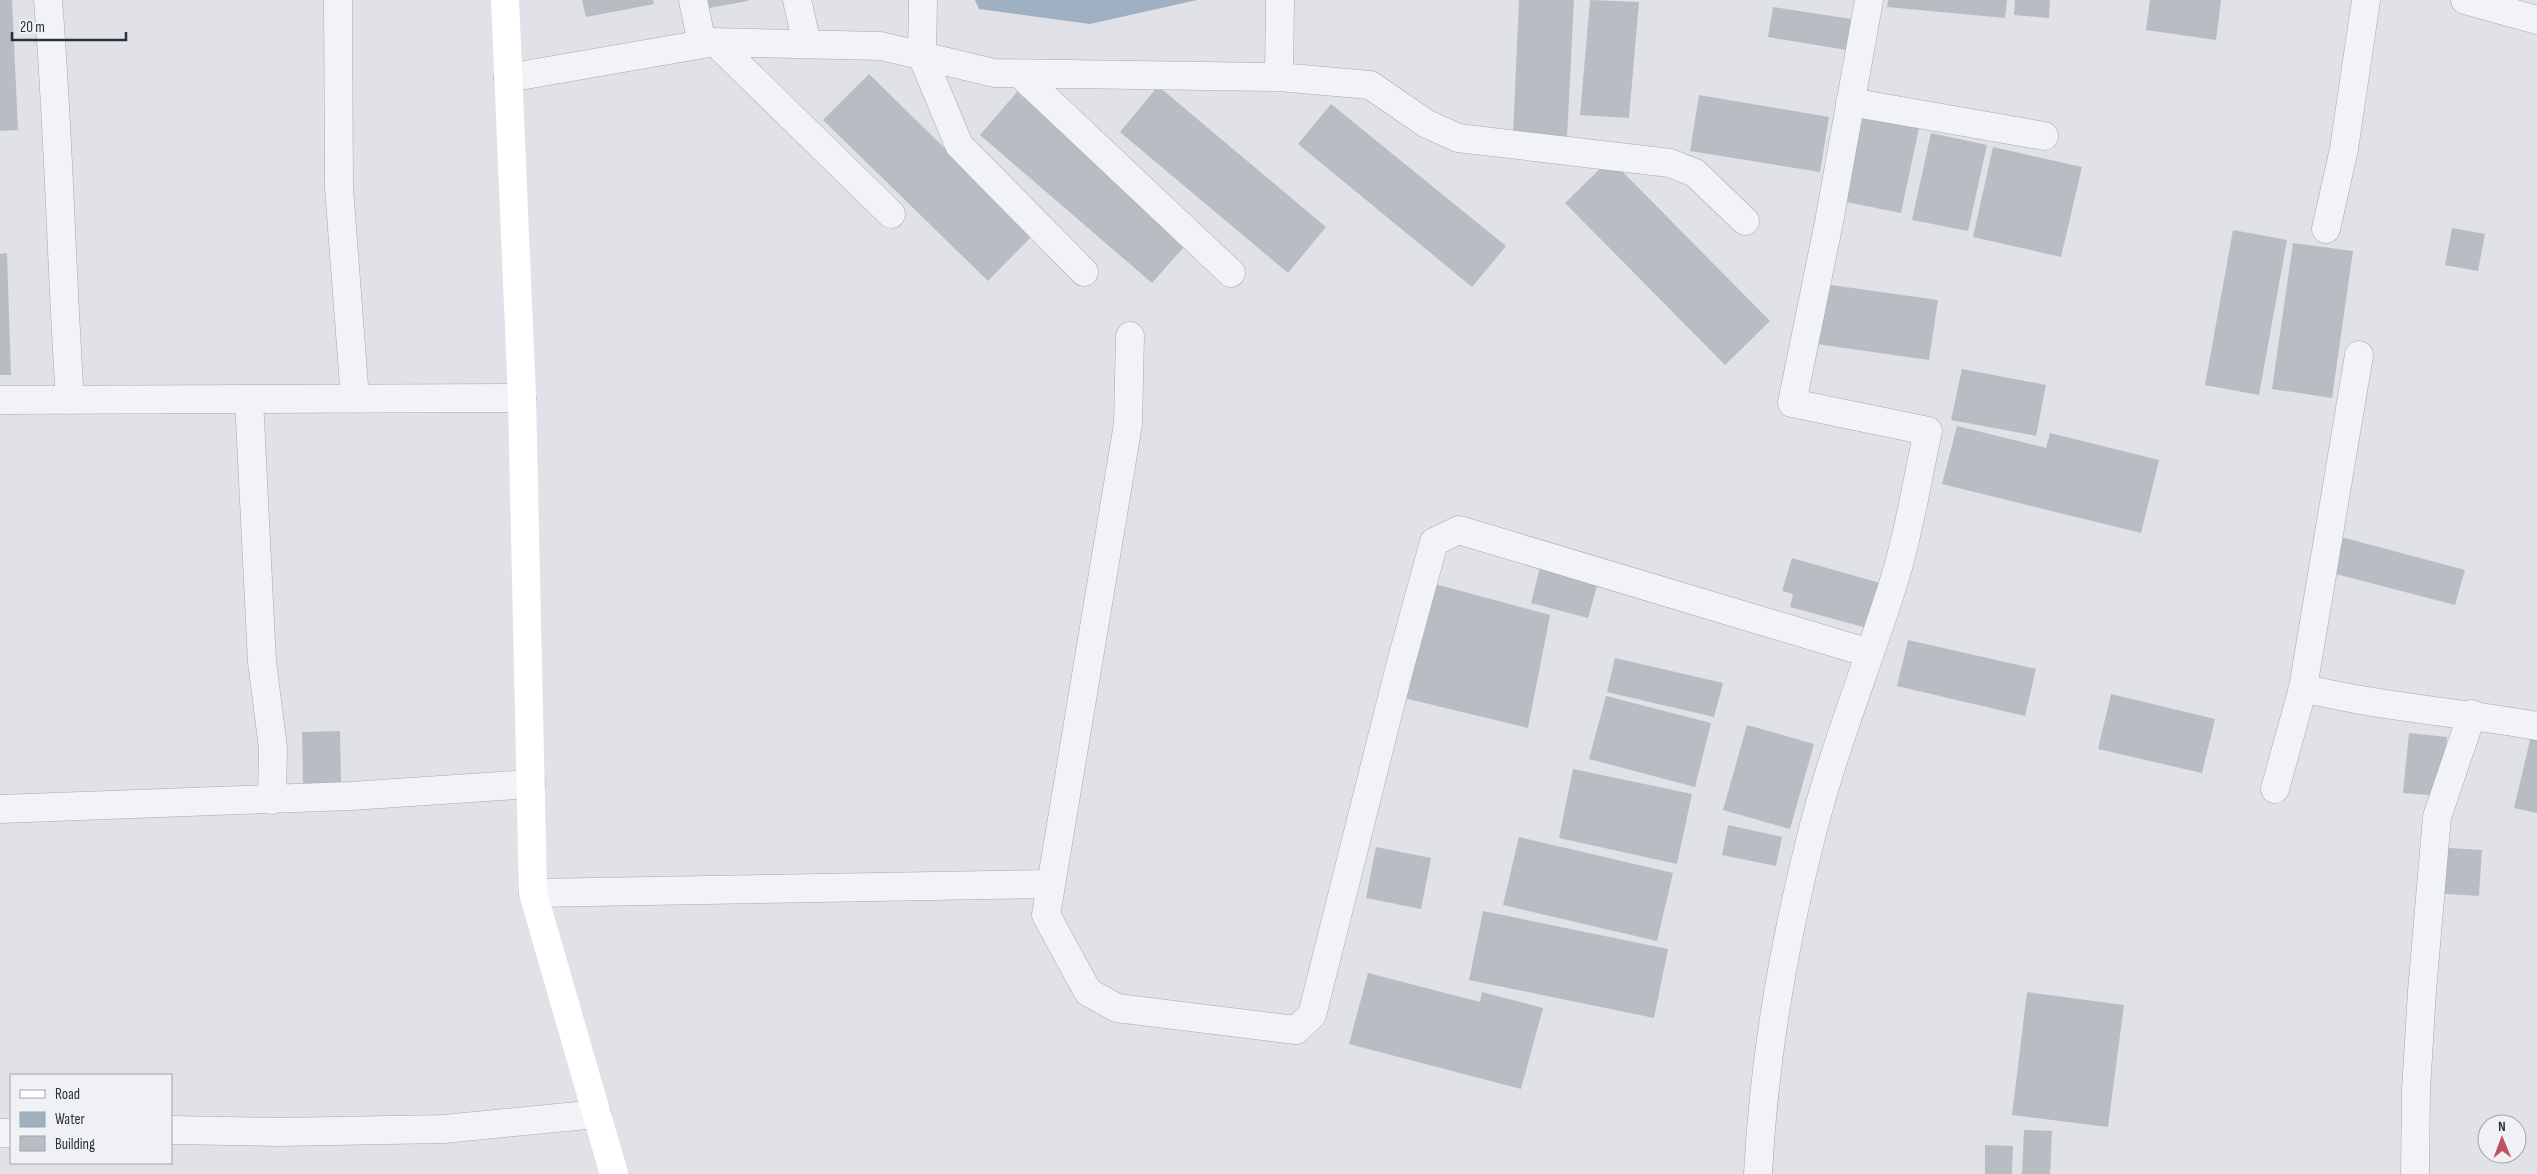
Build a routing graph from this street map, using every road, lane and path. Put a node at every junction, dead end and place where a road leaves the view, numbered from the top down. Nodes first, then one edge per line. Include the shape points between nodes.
1 (48, 0) edge
2 (338, 0) edge
3 (505, 0) edge
4 (693, 0) edge
5 (798, 0) edge
6 (923, 0) edge
7 (1280, 0) edge
8 (1869, 0) edge
9 (2366, 0) edge
10 (2465, 0) edge
11 (2537, 20) edge
12 (708, 43) junction
13 (807, 44) junction
14 (922, 56) junction
15 (1020, 74) junction
16 (1279, 77) junction
17 (508, 78) junction
18 (1850, 102) junction
19 (2044, 136) dead end
20 (891, 214) dead end
21 (1745, 220) dead end
22 (2326, 229) dead end
23 (1084, 272) dead end
24 (1231, 272) dead end
25 (1130, 336) dead end
26 (2359, 355) dead end
27 (522, 398) junction
28 (249, 399) junction
29 (356, 399) junction
30 (0, 400) edge
31 (70, 400) junction
32 (1869, 653) junction
33 (2303, 688) junction
34 (2472, 714) junction
35 (2537, 726) edge
36 (531, 784) junction
37 (2275, 789) dead end
38 (272, 800) junction
39 (0, 809) edge
40 (1051, 884) junction
41 (533, 893) junction
42 (596, 1114) junction
43 (172, 1130) edge
44 (614, 1174) edge
45 (1758, 1174) edge
46 (2415, 1174) edge

1 - 31 street
2 - 29 street via 339,188
3 - 17 street
4 - 12 street
5 - 13 street
6 - 14 street
7 - 16 street
8 - 18 street
9 - 22 street via 2344,149
10 - 11 street
12 - 13 street
12 - 17 street
12 - 20 street
13 - 14 street via 881,46
14 - 15 street via 994,73
14 - 23 street via 959,145
15 - 16 street
15 - 24 street
16 - 21 street via 1370,85 1427,124 1458,138 1670,163 1695,173
17 - 27 street
18 - 19 street
18 - 32 street via 1792,403 1928,431 1895,579
25 - 40 street via 1128,424
26 - 33 street
27 - 29 street
27 - 36 street
28 - 29 street
28 - 31 street
28 - 38 street via 262,662 273,748
30 - 31 street
32 - 40 street via 1459,530 1434,542 1312,1015 1296,1030 1117,1008 1088,992 1046,914
32 - 45 street via 1813,828 1789,928 1772,1030
33 - 34 street via 2330,695
33 - 37 street
34 - 35 street
34 - 46 street via 2437,818 2420,1010
36 - 38 street
36 - 41 street
38 - 39 street
40 - 41 street
41 - 42 street
42 - 43 street via 444,1129
42 - 44 street

